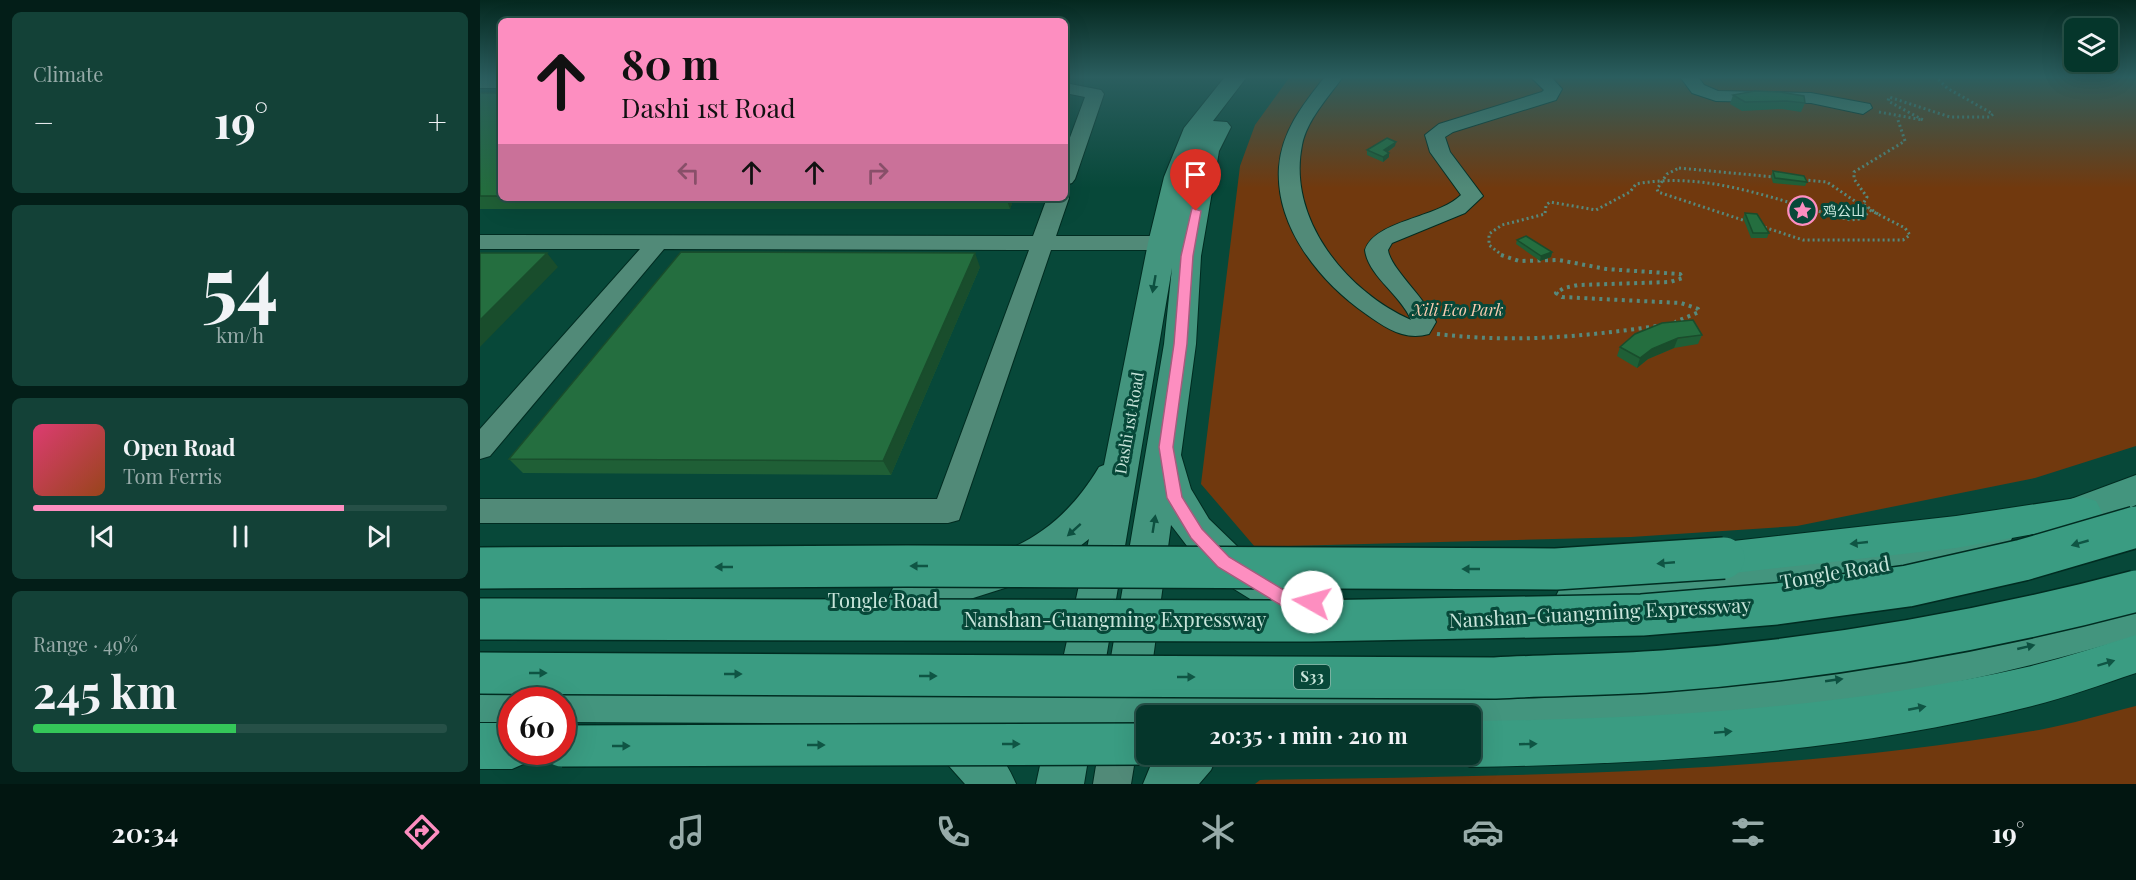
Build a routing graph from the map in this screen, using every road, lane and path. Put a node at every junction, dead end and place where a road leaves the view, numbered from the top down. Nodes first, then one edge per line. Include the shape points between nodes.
1 (1088, 115) edge
2 (1205, 115) edge
3 (1227, 115) edge
4 (1307, 115) edge
5 (1490, 115) edge
6 (1914, 115) edge
7 (1943, 115) edge
8 (1992, 115) edge
9 (1068, 170) edge
10 (1666, 179) junction
11 (1057, 201) edge
12 (1870, 211) junction
13 (1878, 214) junction
14 (480, 242) edge
15 (658, 242) junction
16 (1043, 242) junction
17 (1162, 243) junction
18 (1420, 328) junction
19 (1126, 446) junction
20 (1166, 447) junction
21 (480, 448) edge
22 (2136, 489) edge
23 (480, 511) edge
24 (2083, 512) junction
25 (2136, 527) edge
26 (480, 568) edge
27 (2136, 591) edge
28 (480, 598) edge
29 (908, 601) junction
30 (1094, 602) junction
31 (1143, 602) junction
32 (1290, 602) junction
33 (2136, 618) edge
34 (480, 619) edge
35 (2136, 654) edge
36 (480, 673) edge
37 (480, 701) edge
38 (498, 701) edge
39 (576, 701) edge
40 (1299, 702) junction
41 (879, 703) junction
42 (1075, 704) junction
43 (1125, 704) junction
44 (1289, 705) edge
45 (1136, 744) edge
46 (1481, 744) edge
47 (480, 746) edge
48 (498, 746) edge
49 (576, 746) edge
50 (1185, 765) edge
51 (992, 784) edge
52 (1060, 784) edge
53 (1112, 784) edge
54 (1167, 784) edge

1 - 9 street
2 - 17 main road, Dashi 1st Road via 1182,158
3 - 20 main road via 1205,158 1187,256
4 - 18 street via 1293,145 1291,183 1307,238 1337,280 1394,321
5 - 18 street via 1435,135 1442,156 1469,187 1470,200 1379,243 1377,255 1418,308 1424,322
6 - 12 path via 1923,120 1897,117 1905,141 1854,172 1854,179 1867,197 1863,204
7 - 8 path
10 - 12 path via 1734,188 1850,220 1861,219
10 - 13 path, bridge via 1667,174 1679,168 1820,181
10 - 13 path, bridge via 1656,189 1658,192 1797,238 1909,238 1910,232 1905,228
10 - 18 path via 1636,184 1630,192 1596,210 1550,202 1545,214 1539,217 1496,226 1489,234 1489,245 1510,261 1570,261 1611,270 1680,274 1683,278 1669,282 1582,284 1566,286 1556,293 1562,297 1681,303 1698,309 1694,316 1667,325 1561,338 1448,337
11 - 16 street
12 - 13 path
14 - 15 street
15 - 16 street
15 - 21 street
16 - 17 street
16 - 23 street via 948,511
17 -> 19 main road, Dashi 1st Road
19 -> 29 main road via 1094,509 1048,550 983,580
19 - 30 main road, Dashi 1st Road
31 -> 20 main road
20 - 32 main road via 1175,498 1196,534 1224,562
22 - 24 main road, Tongle Road
24 -> 26 highway, bridge via 1956,532 1724,558 1556,569
24 - 32 main road, Tongle Road via 1893,563 1769,585 1633,594
25 -> 34 highway, Nanshan-Guangming Expressway, bridge via 2023,560 1908,586 1776,604 1642,615 1311,621
36 -> 27 highway, S33, bridge via 1495,678 1660,671 1811,657 1952,635
28 - 29 main road, Tongle Road
29 - 30 main road, Tongle Road
30 - 31 main road, Tongle Road
30 - 42 main road, Dashi 1st Road
31 - 32 main road, Tongle Road
31 - 43 main road
40 -> 33 main road via 1509,702 1680,695 1824,682 1965,661
46 -> 35 highway via 1624,740 1887,714 2028,687
37 - 38 main road
39 - 41 main road
40 - 43 main road
40 - 44 main road
41 - 42 main road
41 - 51 main road via 946,728
42 - 43 main road
42 - 52 main road, Dashi 1st Road
43 - 53 street
49 -> 45 highway, bridge
47 - 48 highway
50 - 54 main road

